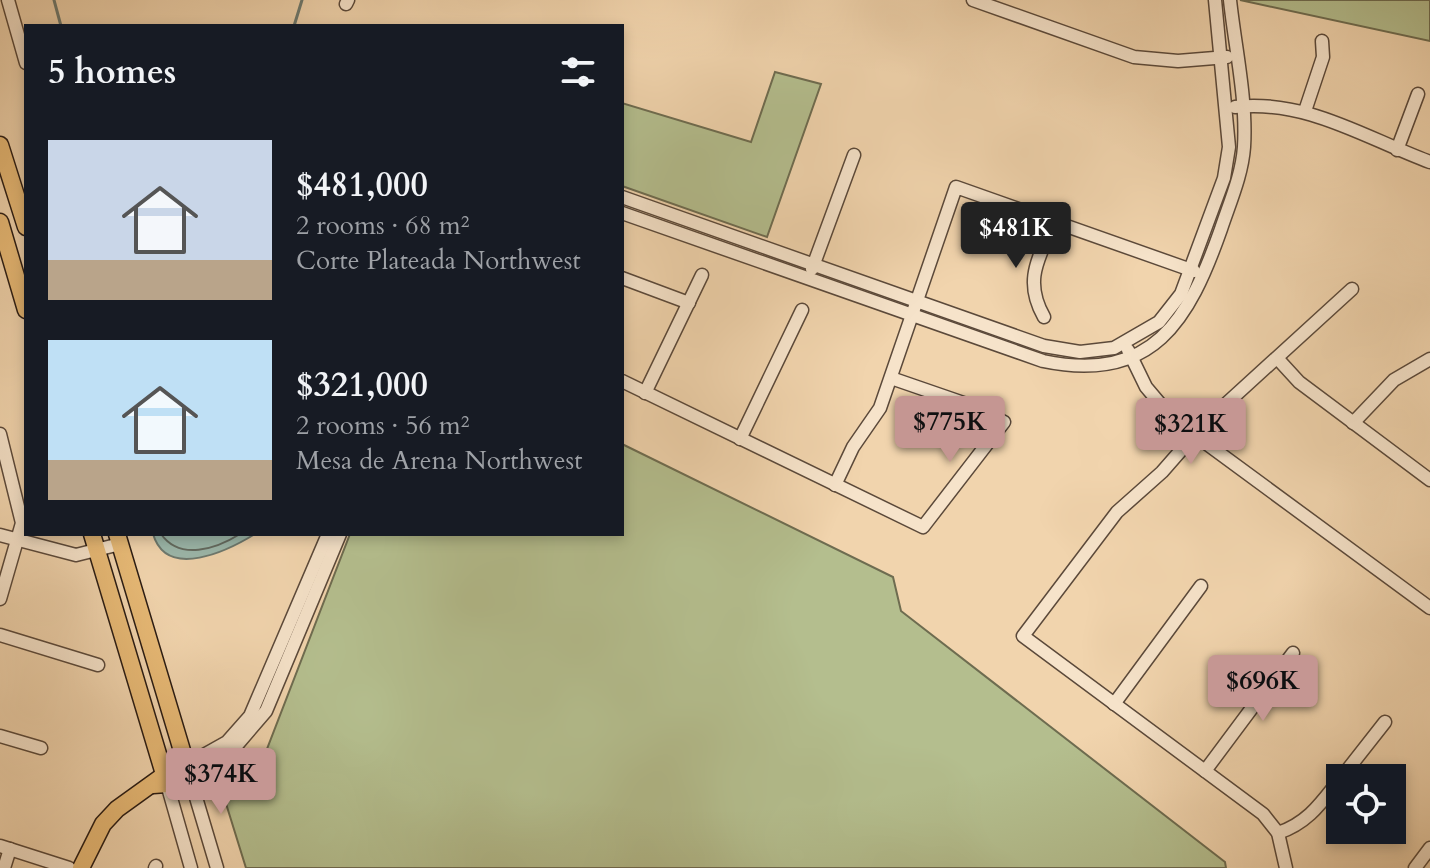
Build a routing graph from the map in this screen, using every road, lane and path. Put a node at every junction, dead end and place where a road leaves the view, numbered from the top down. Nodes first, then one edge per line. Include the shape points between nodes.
1 (8, 0) edge
2 (973, 0) edge
3 (1215, 0) edge
4 (1230, 0) edge
5 (1322, 41) dead end
6 (24, 56) edge
7 (1236, 56) junction
8 (1222, 57) junction
9 (1418, 94) dead end
10 (1235, 106) junction
11 (1305, 111) junction
12 (0, 145) edge
13 (1397, 150) junction
14 (854, 155) dead end
15 (1430, 162) edge
16 (4, 171) edge
17 (624, 198) edge
18 (624, 214) edge
19 (0, 222) edge
20 (24, 222) edge
21 (1054, 222) junction
22 (813, 264) junction
23 (1190, 270) junction
24 (702, 275) dead end
25 (1205, 275) junction
26 (624, 279) edge
27 (808, 279) junction
28 (1352, 289) dead end
29 (916, 302) junction
30 (24, 303) edge
31 (689, 303) junction
32 (802, 310) dead end
33 (912, 316) junction
34 (1044, 317) dead end
35 (1125, 343) junction
36 (1131, 357) junction
37 (1277, 358) junction
38 (1430, 359) edge
39 (891, 378) junction
40 (624, 382) edge
41 (645, 393) junction
42 (1353, 423) junction
43 (0, 434) edge
44 (1194, 436) junction
45 (740, 439) junction
46 (1430, 480) edge
47 (835, 485) junction
48 (0, 535) edge
49 (93, 536) edge
50 (327, 536) edge
51 (339, 536) edge
52 (118, 539) edge
53 (17, 540) junction
54 (97, 551) junction
55 (1201, 586) dead end
56 (0, 599) edge
57 (1430, 608) edge
58 (0, 635) edge
59 (1293, 653) dead end
60 (98, 665) dead end
61 (1114, 704) junction
62 (1385, 722) dead end
63 (0, 736) edge
64 (41, 748) dead end
65 (1351, 764) edge
66 (188, 770) junction
67 (1205, 771) junction
68 (161, 781) junction
69 (1326, 796) edge
70 (1278, 833) junction
71 (5, 848) edge
72 (1430, 848) edge
73 (4, 868) edge
74 (69, 868) edge
75 (81, 868) edge
76 (191, 868) edge
77 (217, 868) edge
78 (1286, 868) edge
79 (1415, 868) edge

1 - 6 street
2 - 8 street via 1134,57
3 - 8 street
4 - 7 street
5 - 11 street via 1323,57
7 - 8 street
7 - 10 street
8 - 10 street
9 - 13 street
10 - 11 street
10 - 23 street via 1224,178
10 - 25 street via 1242,162
11 - 13 street
12 - 16 main road
13 - 15 street
14 - 22 street
16 - 20 main road
17 - 22 street
18 - 27 street
19 - 30 main road
21 - 23 street
21 - 29 street via 956,187
21 - 34 street via 1033,276 1033,298
22 - 27 street
22 - 29 street
23 - 25 street
23 - 35 street via 1181,294 1159,322
24 - 31 street
25 - 36 street via 1175,324
26 - 31 street
27 - 33 street
28 - 37 street
29 - 33 street
29 - 35 street via 1061,351
31 - 41 street
32 - 45 street
33 - 36 street via 1056,364 1096,365
33 - 39 street
35 - 36 street
36 - 44 street via 1154,398
37 - 42 street
37 - 44 street
38 - 42 street via 1394,380
39 - 47 street via 880,408
39 - 47 street via 1004,422 923,527
40 - 41 street
41 - 45 street
42 - 46 street
43 - 53 street via 21,512
44 - 57 street
44 - 61 street via 1117,512 1023,636
45 - 47 street
48 - 53 street
49 - 54 main road
50 - 66 street via 250,716 227,742
51 - 66 street via 266,711 236,746
52 - 54 street
52 - 66 main road
53 - 54 street via 65,554
53 - 56 street
54 - 68 main road
55 - 61 street
58 - 60 street
59 - 67 street
61 - 67 street
62 - 65 street
63 - 64 street
66 - 68 main road
66 - 77 street
67 - 70 street via 1263,814
68 - 75 main road via 103,824
68 - 76 street
69 - 70 street via 1311,816
70 - 78 street
71 - 73 street
71 - 74 street
72 - 79 street

